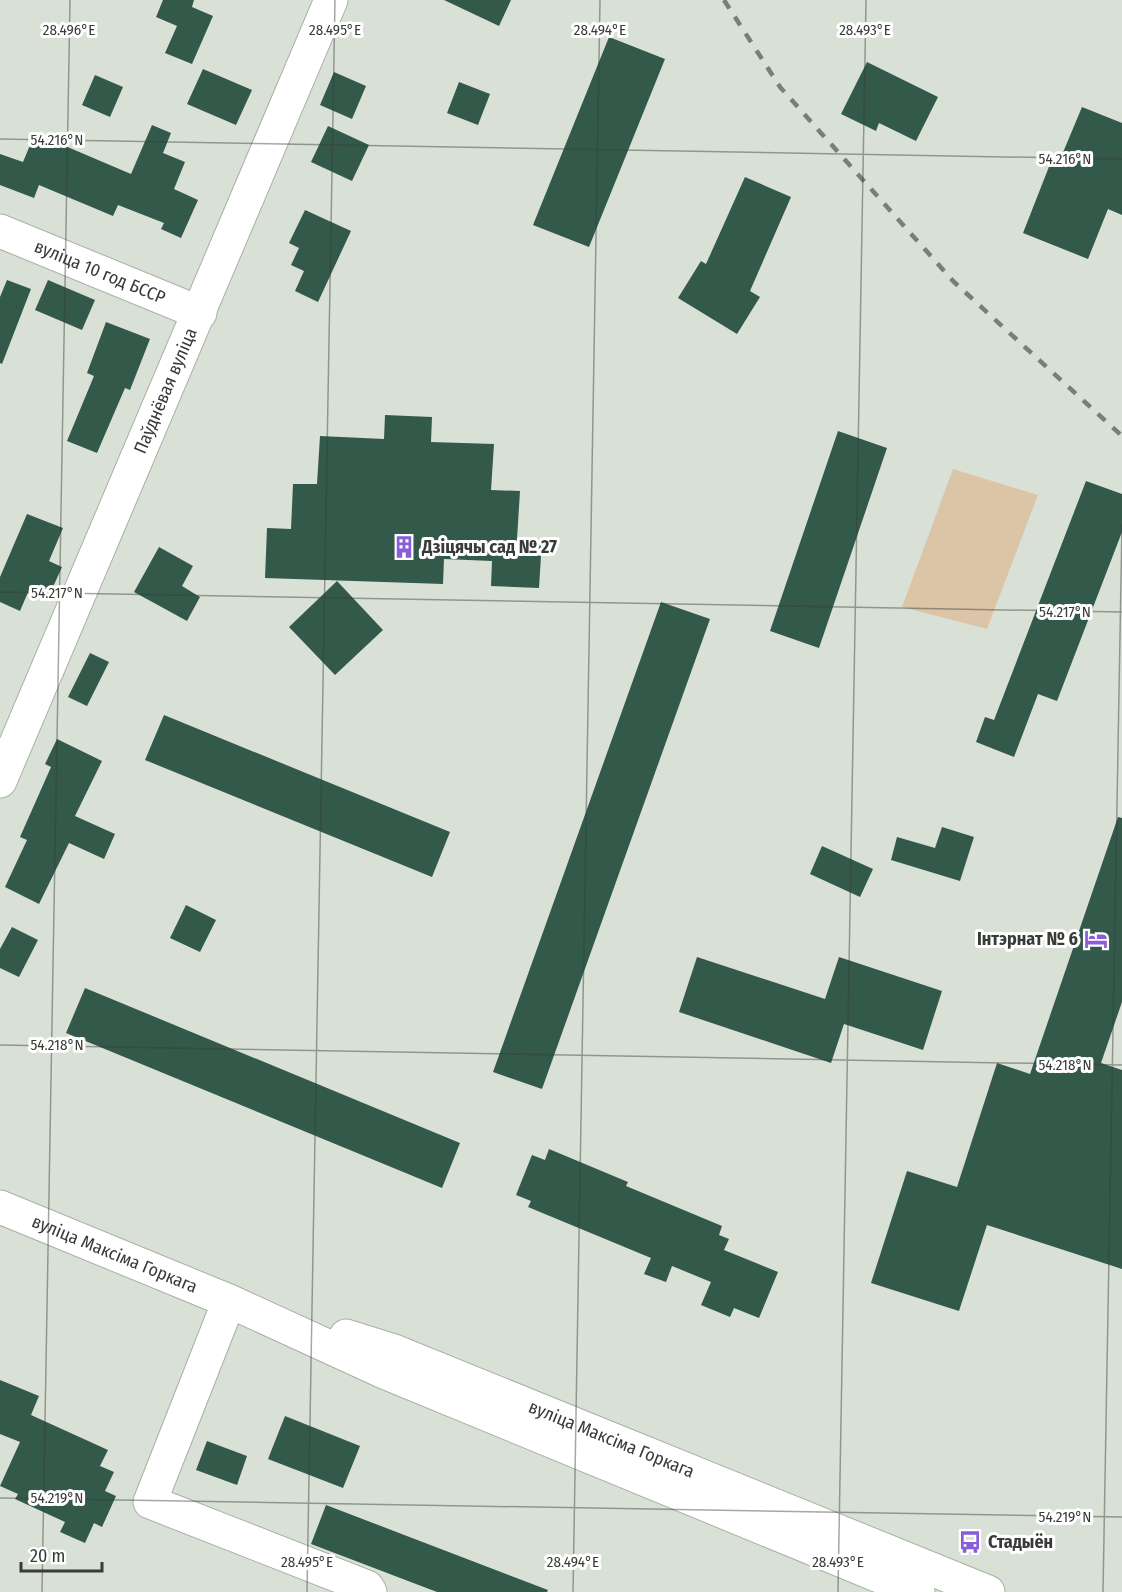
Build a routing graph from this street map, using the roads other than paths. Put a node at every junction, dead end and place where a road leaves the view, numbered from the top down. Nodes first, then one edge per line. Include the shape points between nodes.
1 (331, 0) edge
2 (0, 231) edge
3 (200, 314) junction
4 (0, 781) edge
5 (0, 1207) edge
6 (230, 1301) junction
7 (370, 1592) edge
8 (918, 1592) edge
9 (988, 1592) edge

1 - 3 street, Паўднёвая вуліца
2 - 3 street, вуліца 10 год БССР
3 - 4 street, Паўднёвая вуліца
5 - 6 street, вуліца Максіма Горкага
6 - 7 street via 150,1502 368,1587
6 - 8 street, вуліца Максіма Горкага via 384,1372
6 - 9 street, вуліца Максіма Горкага via 394,1351

